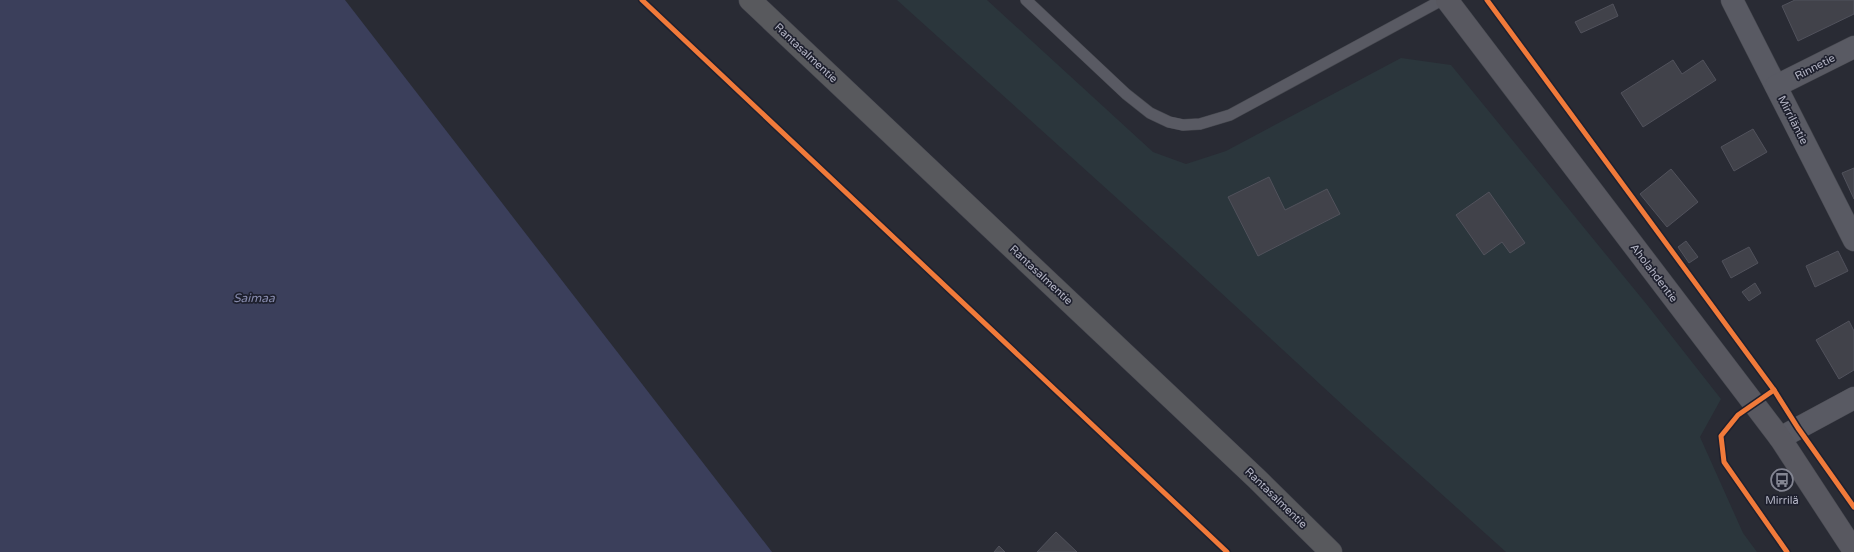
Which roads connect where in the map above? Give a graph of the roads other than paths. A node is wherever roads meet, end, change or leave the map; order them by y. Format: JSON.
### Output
{"nodes":[{"id":1,"x":750,"y":0,"type":"edge"},
{"id":2,"x":1026,"y":0,"type":"edge"},
{"id":3,"x":1442,"y":0,"type":"edge"},
{"id":4,"x":1447,"y":0,"type":"edge"},
{"id":5,"x":1732,"y":0,"type":"edge"},
{"id":6,"x":1854,"y":47,"type":"edge"},
{"id":7,"x":1776,"y":86,"type":"junction"},
{"id":8,"x":1854,"y":240,"type":"edge"},
{"id":9,"x":1854,"y":398,"type":"edge"},
{"id":10,"x":1780,"y":438,"type":"junction"},
{"id":11,"x":1854,"y":551,"type":"edge"},
{"id":12,"x":1331,"y":552,"type":"edge"}],
"edges":[{"from":1,"to":12,"type":"highway","name":"Rantasalmentie"},
{"from":2,"to":3,"type":"lane"},
{"from":4,"to":10,"type":"street","name":"Aholahdentie"},
{"from":5,"to":7,"type":"street","name":"Mirriläntie"},
{"from":6,"to":7,"type":"street","name":"Rinnetie"},
{"from":7,"to":8,"type":"street","name":"Mirriläntie"},
{"from":9,"to":10,"type":"street"},
{"from":10,"to":11,"type":"street","name":"Aholahdentie"}]}
